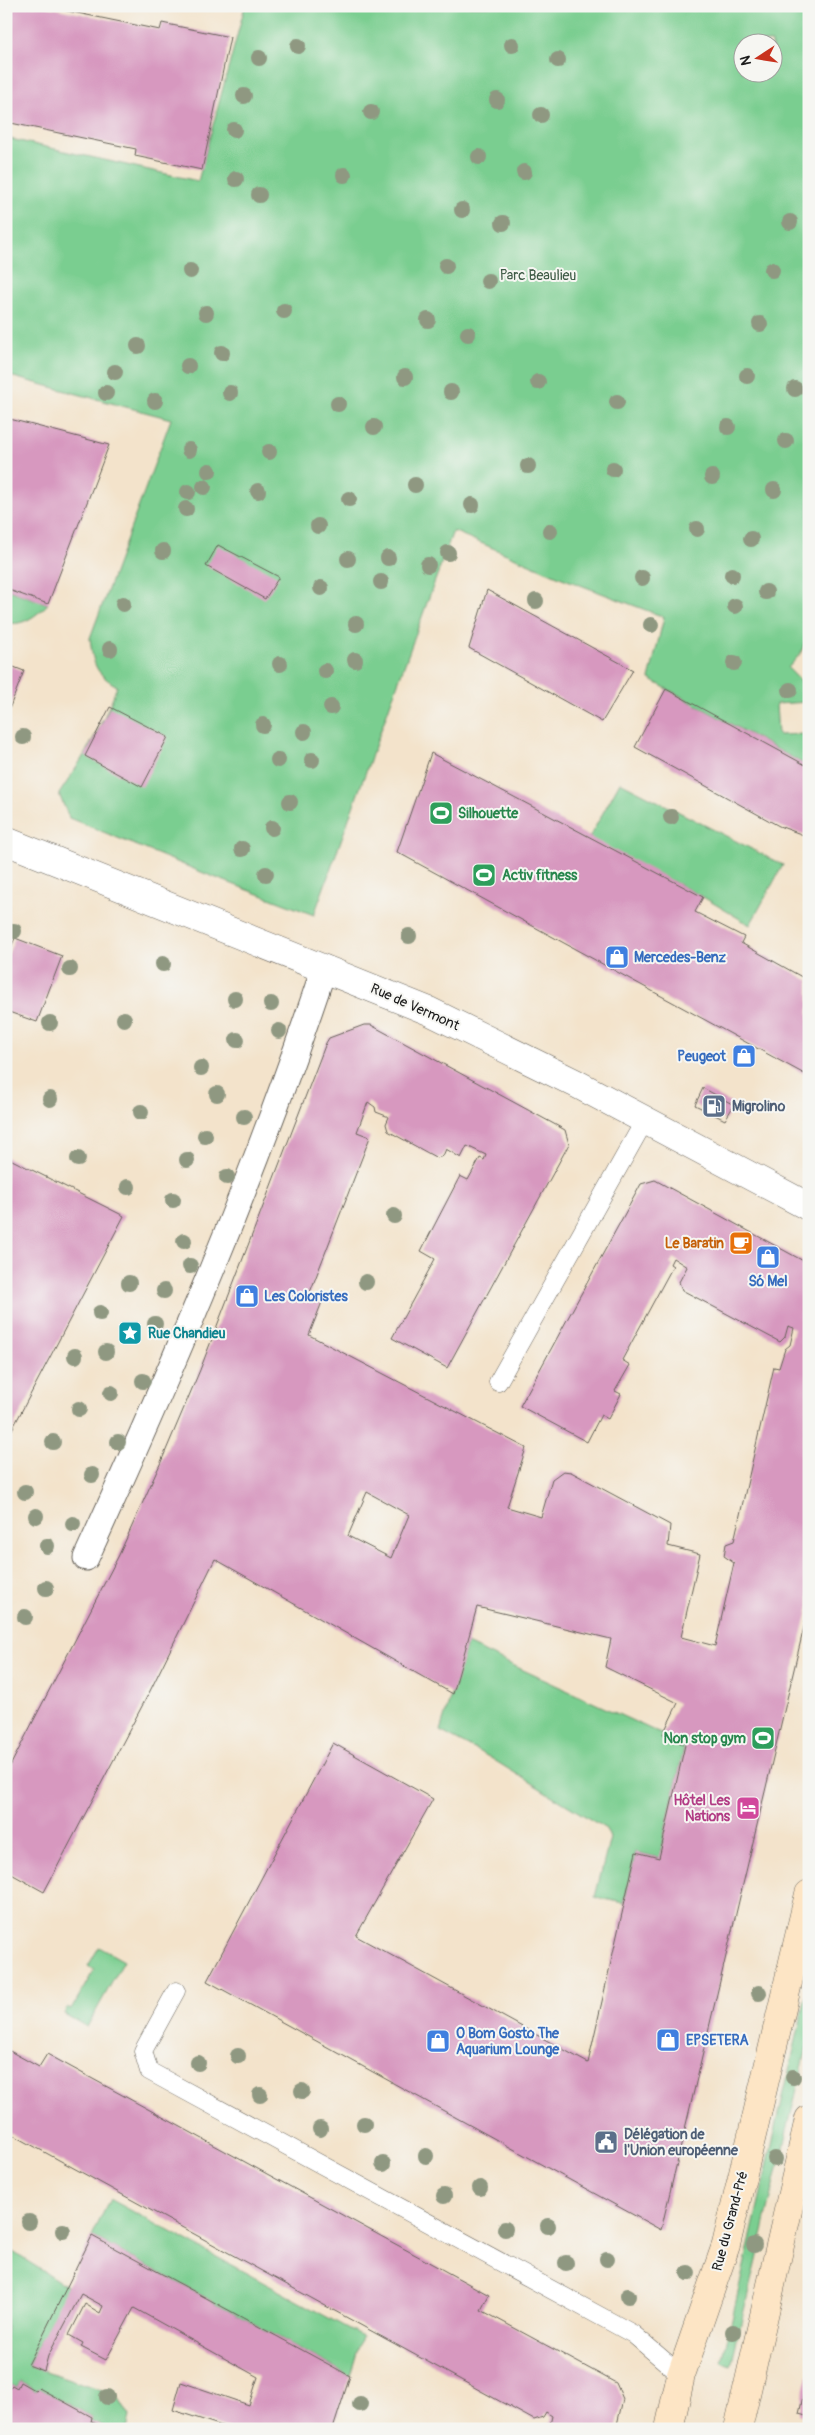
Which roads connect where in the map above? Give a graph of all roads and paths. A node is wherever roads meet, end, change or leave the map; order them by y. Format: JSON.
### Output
{"nodes":[{"id":1,"x":6,"y":842,"type":"edge"},
{"id":2,"x":324,"y":968,"type":"junction"},
{"id":3,"x":646,"y":1120,"type":"junction"},
{"id":4,"x":809,"y":1207,"type":"edge"},
{"id":5,"x":498,"y":1382,"type":"dead end"},
{"id":6,"x":86,"y":1558,"type":"dead end"},
{"id":7,"x":809,"y":1894,"type":"edge"},
{"id":8,"x":176,"y":1991,"type":"dead end"},
{"id":9,"x":809,"y":2119,"type":"edge"},
{"id":10,"x":682,"y":2376,"type":"junction"},
{"id":11,"x":669,"y":2429,"type":"edge"},
{"id":12,"x":738,"y":2429,"type":"edge"}],
"edges":[{"from":1,"to":2,"type":"street","name":"Rue de Vermont"},
{"from":2,"to":3,"type":"street","name":"Rue de Vermont"},
{"from":2,"to":6,"type":"street"},
{"from":3,"to":4,"type":"street","name":"Rue de Vermont"},
{"from":3,"to":5,"type":"lane"},
{"from":7,"to":10,"type":"main road","name":"Rue du Grand-Pré"},
{"from":8,"to":10,"type":"lane"},
{"from":9,"to":12,"type":"main road"},
{"from":10,"to":11,"type":"main road","name":"Rue du Grand-Pré"}]}
